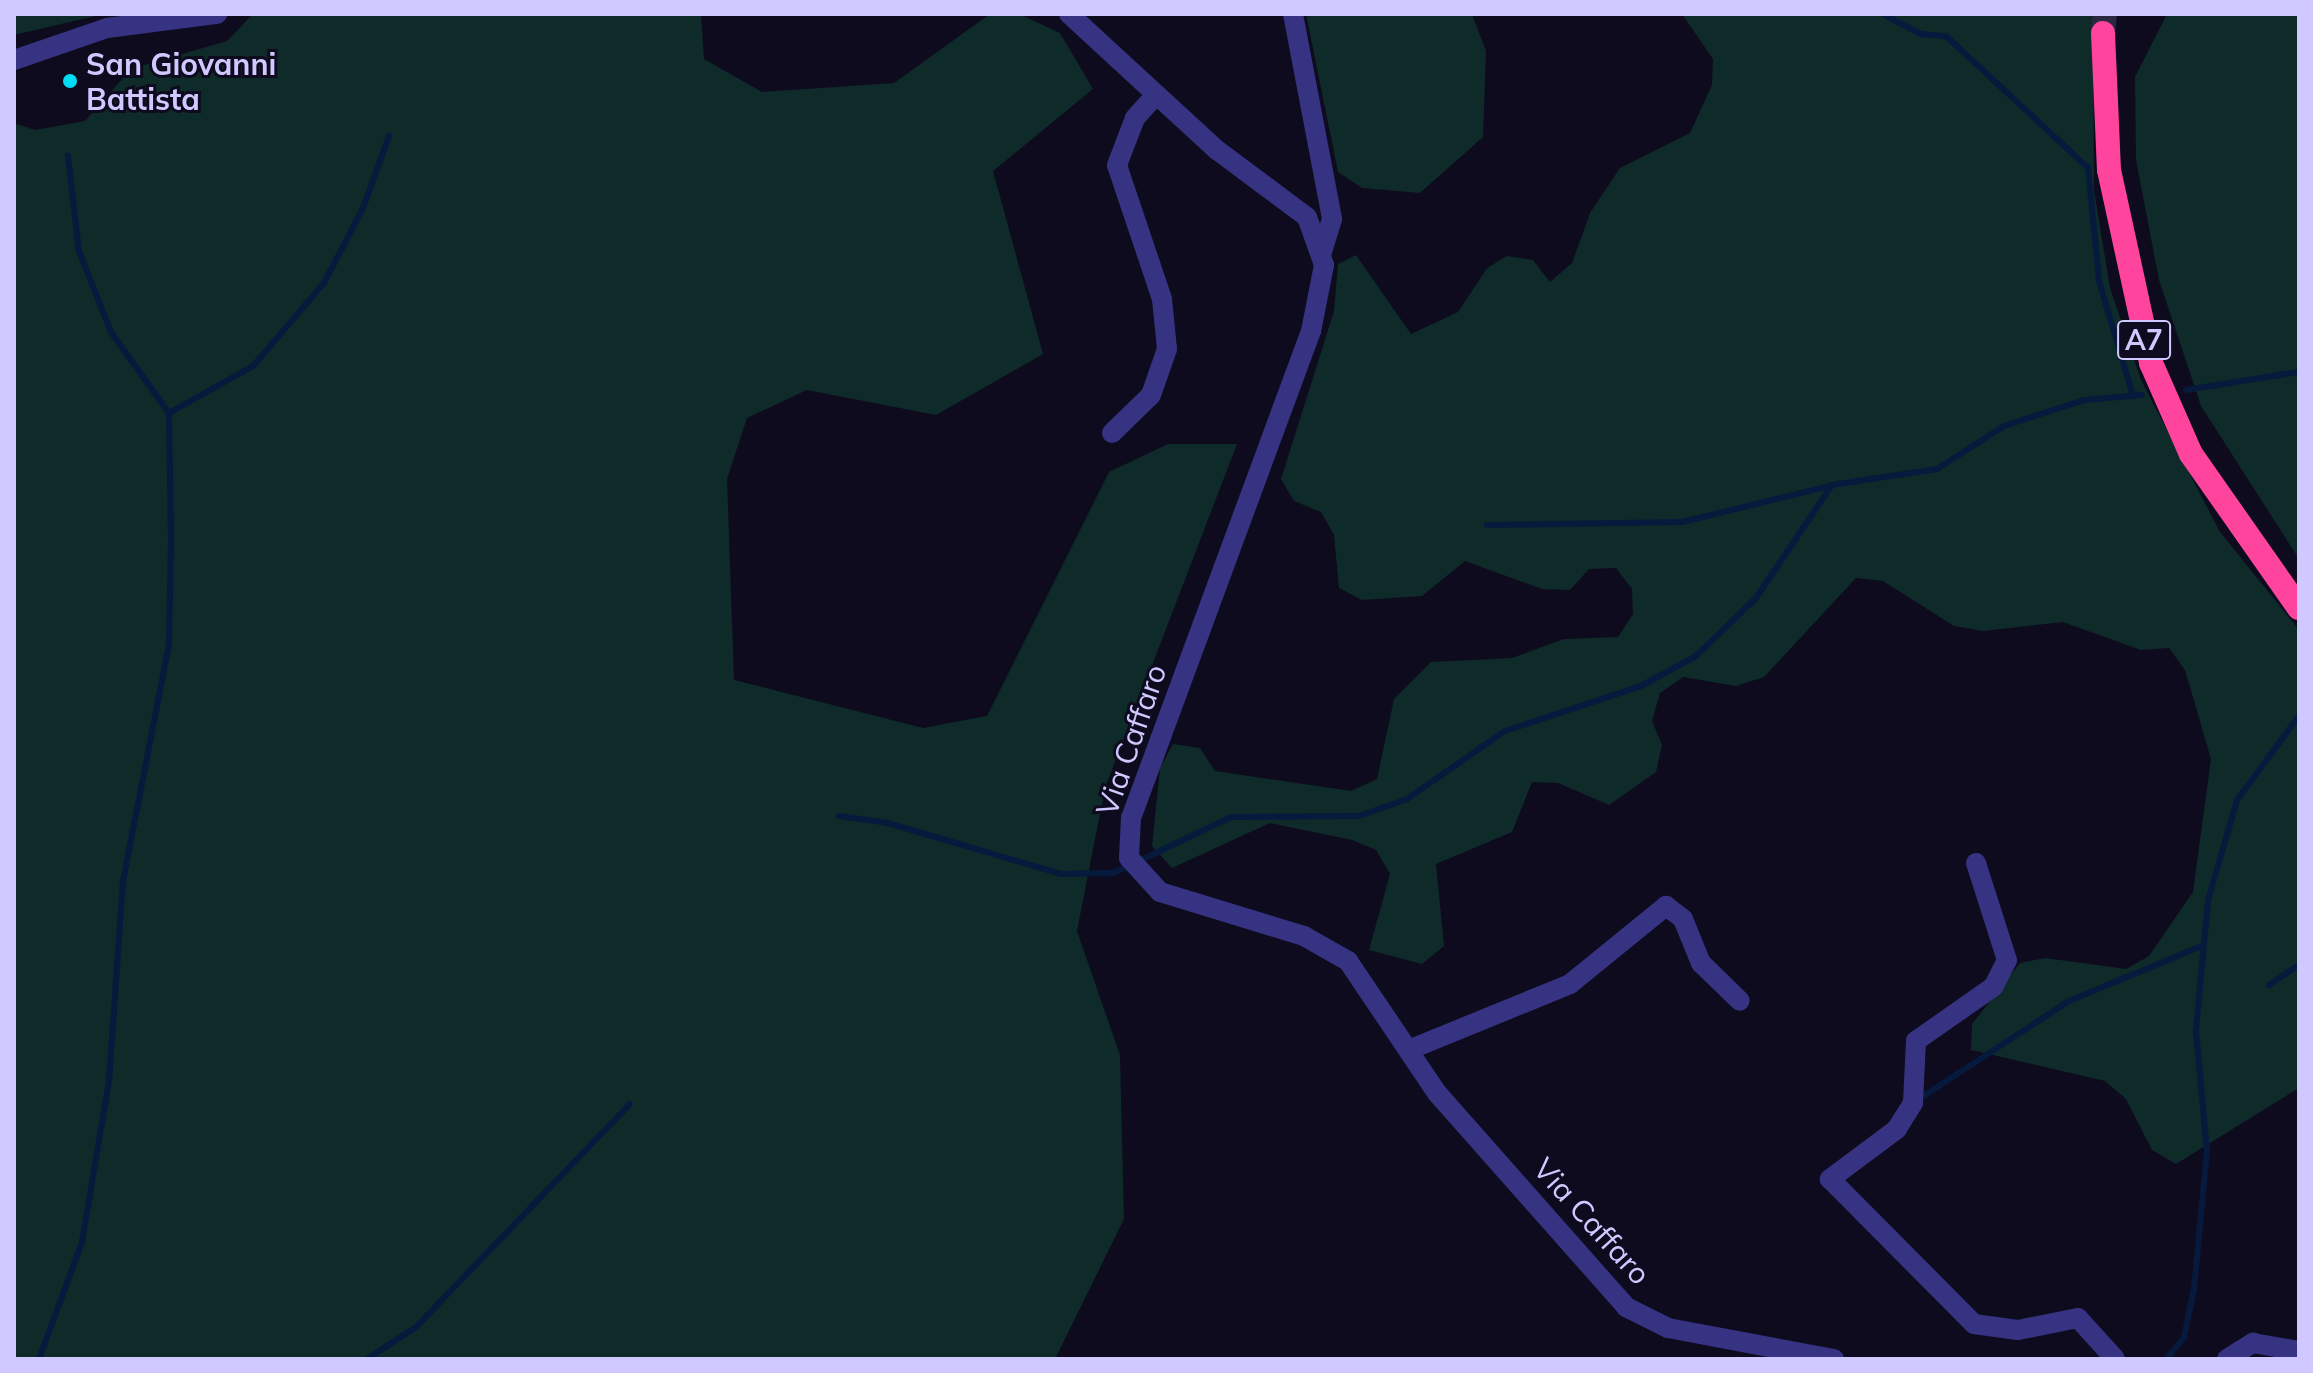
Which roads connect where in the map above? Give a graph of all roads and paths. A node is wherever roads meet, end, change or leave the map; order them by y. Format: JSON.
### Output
{"nodes":[{"id":1,"x":217,"y":14,"type":"edge"},
{"id":2,"x":1069,"y":14,"type":"edge"},
{"id":3,"x":1293,"y":14,"type":"edge"},
{"id":4,"x":2103,"y":33,"type":"tunnel mouth"},
{"id":5,"x":14,"y":60,"type":"edge"},
{"id":6,"x":1155,"y":96,"type":"junction"},
{"id":7,"x":1321,"y":254,"type":"junction"},
{"id":8,"x":1112,"y":433,"type":"dead end"},
{"id":9,"x":2299,"y":608,"type":"edge"},
{"id":10,"x":1976,"y":863,"type":"dead end"},
{"id":11,"x":1740,"y":1001,"type":"dead end"},
{"id":12,"x":1411,"y":1049,"type":"junction"},
{"id":13,"x":2299,"y":1351,"type":"edge"},
{"id":14,"x":1812,"y":1357,"type":"edge"},
{"id":15,"x":1834,"y":1359,"type":"edge"},
{"id":16,"x":2115,"y":1359,"type":"edge"},
{"id":17,"x":2227,"y":1359,"type":"edge"}],
"edges":[{"from":1,"to":5,"type":"street"},
{"from":2,"to":6,"type":"street","name":"Via Caffaro"},
{"from":3,"to":7,"type":"street"},
{"from":4,"to":9,"type":"highway","number":"A7"},
{"from":6,"to":7,"type":"street","name":"Via Caffaro"},
{"from":6,"to":8,"type":"street"},
{"from":7,"to":12,"type":"street","name":"Via Caffaro"},
{"from":10,"to":16,"type":"street"},
{"from":11,"to":12,"type":"street"},
{"from":12,"to":14,"type":"street","name":"Via Caffaro"},
{"from":13,"to":17,"type":"street"},
{"from":14,"to":15,"type":"street","name":"Via Caffaro"}]}
